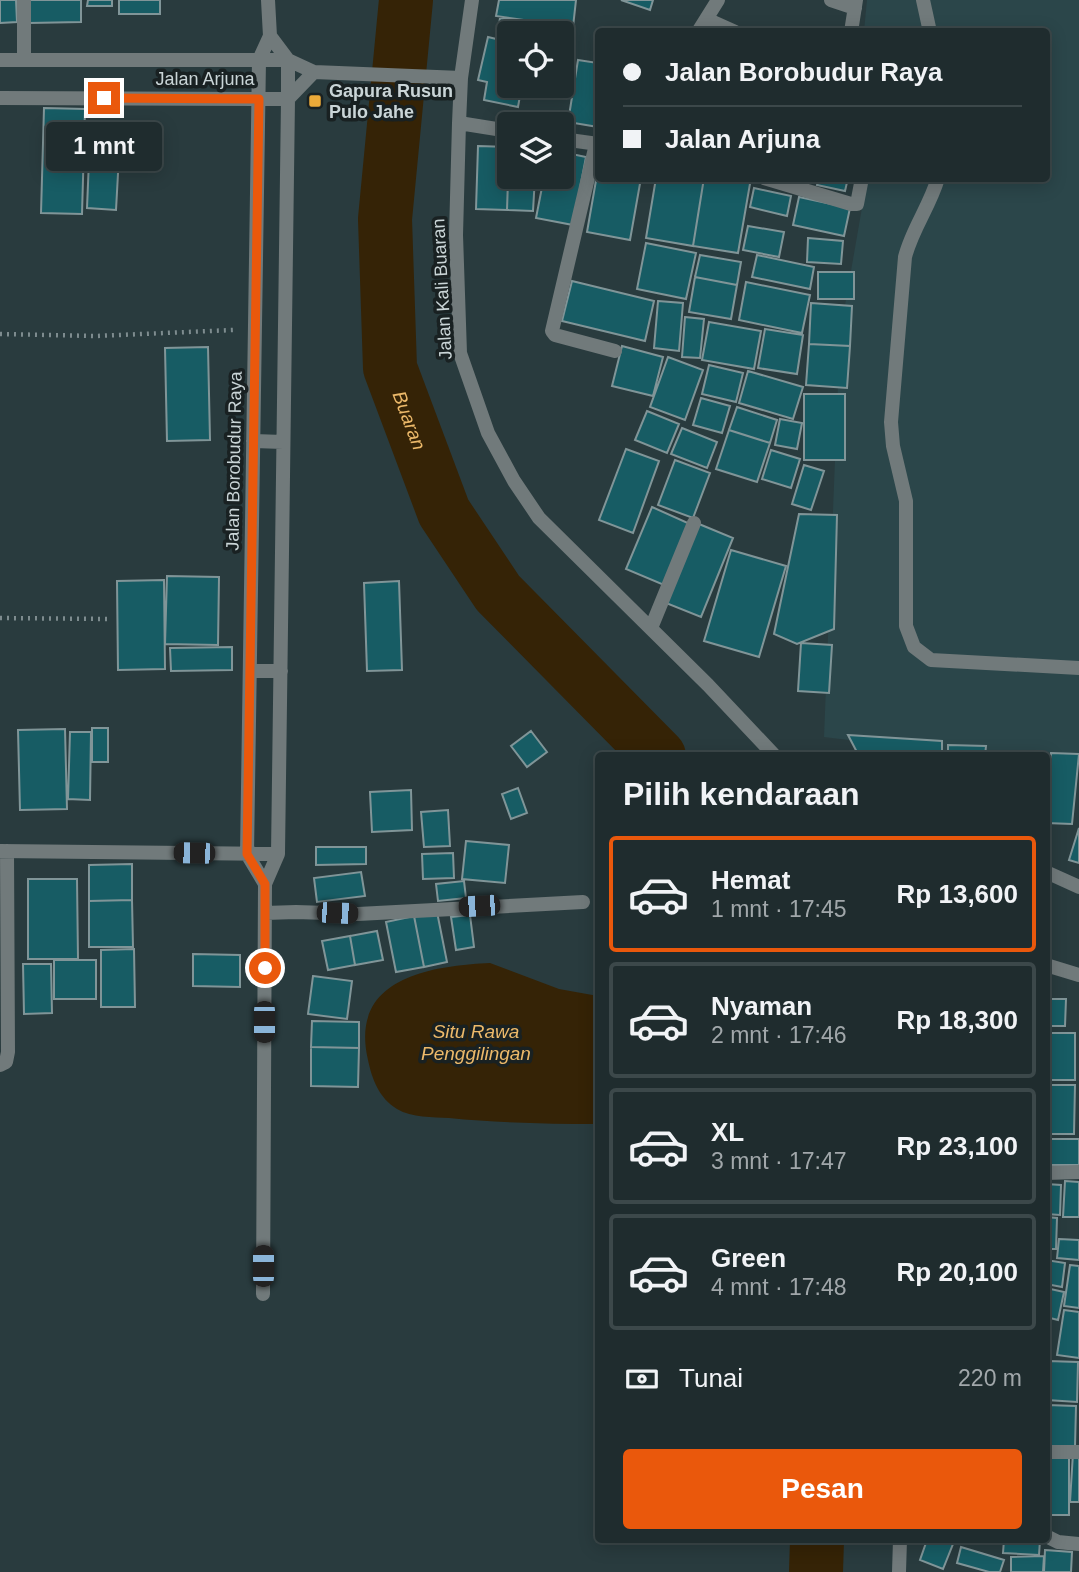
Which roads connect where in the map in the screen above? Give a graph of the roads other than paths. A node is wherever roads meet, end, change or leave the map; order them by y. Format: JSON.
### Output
{"nodes":[{"id":1,"x":23,"y":0,"type":"edge"},
{"id":2,"x":268,"y":0,"type":"edge"},
{"id":3,"x":472,"y":0,"type":"edge"},
{"id":4,"x":718,"y":0,"type":"edge"},
{"id":5,"x":831,"y":0,"type":"edge"},
{"id":6,"x":923,"y":0,"type":"edge"},
{"id":7,"x":856,"y":4,"type":"edge"},
{"id":8,"x":702,"y":25,"type":"edge"},
{"id":9,"x":851,"y":28,"type":"edge"},
{"id":10,"x":929,"y":28,"type":"edge"},
{"id":11,"x":270,"y":36,"type":"junction"},
{"id":12,"x":0,"y":60,"type":"edge"},
{"id":13,"x":24,"y":60,"type":"junction"},
{"id":14,"x":259,"y":60,"type":"junction"},
{"id":15,"x":288,"y":60,"type":"junction"},
{"id":16,"x":314,"y":72,"type":"junction"},
{"id":17,"x":461,"y":78,"type":"junction"},
{"id":18,"x":0,"y":98,"type":"edge"},
{"id":19,"x":259,"y":99,"type":"junction"},
{"id":20,"x":288,"y":99,"type":"junction"},
{"id":21,"x":459,"y":123,"type":"junction"},
{"id":22,"x":497,"y":129,"type":"edge"},
{"id":23,"x":574,"y":141,"type":"edge"},
{"id":24,"x":595,"y":144,"type":"edge"},
{"id":25,"x":595,"y":152,"type":"edge"},
{"id":26,"x":790,"y":182,"type":"edge"},
{"id":27,"x":861,"y":182,"type":"edge"},
{"id":28,"x":937,"y":182,"type":"edge"},
{"id":29,"x":810,"y":185,"type":"edge"},
{"id":30,"x":615,"y":351,"type":"dead end"},
{"id":31,"x":253,"y":441,"type":"junction"},
{"id":32,"x":283,"y":442,"type":"junction"},
{"id":33,"x":694,"y":523,"type":"dead end"},
{"id":34,"x":651,"y":628,"type":"junction"},
{"id":35,"x":1079,"y":668,"type":"edge"},
{"id":36,"x":250,"y":671,"type":"junction"},
{"id":37,"x":281,"y":671,"type":"junction"},
{"id":38,"x":771,"y":752,"type":"edge"},
{"id":39,"x":4,"y":851,"type":"edge"},
{"id":40,"x":278,"y":853,"type":"junction"},
{"id":41,"x":247,"y":854,"type":"junction"},
{"id":42,"x":1050,"y":874,"type":"edge"},
{"id":43,"x":265,"y":884,"type":"junction"},
{"id":44,"x":1079,"y":887,"type":"edge"},
{"id":45,"x":583,"y":902,"type":"dead end"},
{"id":46,"x":265,"y":913,"type":"junction"},
{"id":47,"x":1050,"y":966,"type":"edge"},
{"id":48,"x":1079,"y":975,"type":"edge"},
{"id":49,"x":0,"y":1065,"type":"edge"},
{"id":50,"x":1079,"y":1172,"type":"edge"},
{"id":51,"x":1050,"y":1173,"type":"edge"},
{"id":52,"x":263,"y":1294,"type":"dead end"},
{"id":53,"x":1050,"y":1452,"type":"edge"},
{"id":54,"x":1079,"y":1452,"type":"edge"},
{"id":55,"x":1050,"y":1538,"type":"edge"},
{"id":56,"x":900,"y":1543,"type":"edge"},
{"id":57,"x":1079,"y":1544,"type":"edge"},
{"id":58,"x":899,"y":1572,"type":"edge"}],
"edges":[{"from":1,"to":13,"type":"street"},
{"from":2,"to":11,"type":"street","name":"Jalan Borobudur Raya"},
{"from":3,"to":17,"type":"street","name":"Jalan Kali Buaran"},
{"from":4,"to":8,"type":"street"},
{"from":5,"to":7,"type":"street"},
{"from":6,"to":10,"type":"street"},
{"from":7,"to":9,"type":"street"},
{"from":11,"to":14,"type":"street","name":"Jalan Borobudur Raya"},
{"from":11,"to":15,"type":"street"},
{"from":12,"to":13,"type":"street","name":"Jalan Arjuna"},
{"from":13,"to":14,"type":"street","name":"Jalan Arjuna"},
{"from":14,"to":15,"type":"street","name":"Jalan Arjuna"},
{"from":14,"to":19,"type":"street","name":"Jalan Borobudur Raya"},
{"from":15,"to":16,"type":"street","name":"Jalan Arjuna"},
{"from":15,"to":20,"type":"street"},
{"from":16,"to":17,"type":"street","name":"Jalan Arjuna"},
{"from":16,"to":20,"type":"street"},
{"from":17,"to":21,"type":"street","name":"Jalan Kali Buaran"},
{"from":18,"to":19,"type":"street","name":"Jalan Arjuna"},
{"from":19,"to":20,"type":"street","name":"Jalan Arjuna"},
{"from":19,"to":31,"type":"street","name":"Jalan Borobudur Raya"},
{"from":20,"to":32,"type":"street"},
{"from":21,"to":22,"type":"street"},
{"from":21,"to":34,"type":"street","name":"Jalan Kali Buaran"},
{"from":23,"to":24,"type":"street"},
{"from":25,"to":30,"type":"street"},
{"from":26,"to":29,"type":"street"},
{"from":27,"to":29,"type":"street"},
{"from":28,"to":35,"type":"street"},
{"from":31,"to":32,"type":"street"},
{"from":31,"to":36,"type":"street","name":"Jalan Borobudur Raya"},
{"from":32,"to":37,"type":"street"},
{"from":33,"to":34,"type":"street"},
{"from":34,"to":38,"type":"street","name":"Jalan Kali Buaran"},
{"from":36,"to":37,"type":"street"},
{"from":36,"to":41,"type":"street","name":"Jalan Borobudur Raya"},
{"from":37,"to":40,"type":"street"},
{"from":39,"to":41,"type":"street"},
{"from":39,"to":49,"type":"street"},
{"from":40,"to":41,"type":"street"},
{"from":40,"to":43,"type":"street"},
{"from":41,"to":43,"type":"street"},
{"from":42,"to":44,"type":"street"},
{"from":43,"to":46,"type":"street"},
{"from":45,"to":46,"type":"street"},
{"from":46,"to":52,"type":"street"},
{"from":47,"to":48,"type":"street"},
{"from":50,"to":51,"type":"street"},
{"from":53,"to":54,"type":"street"},
{"from":55,"to":57,"type":"street"},
{"from":56,"to":58,"type":"street"}]}
